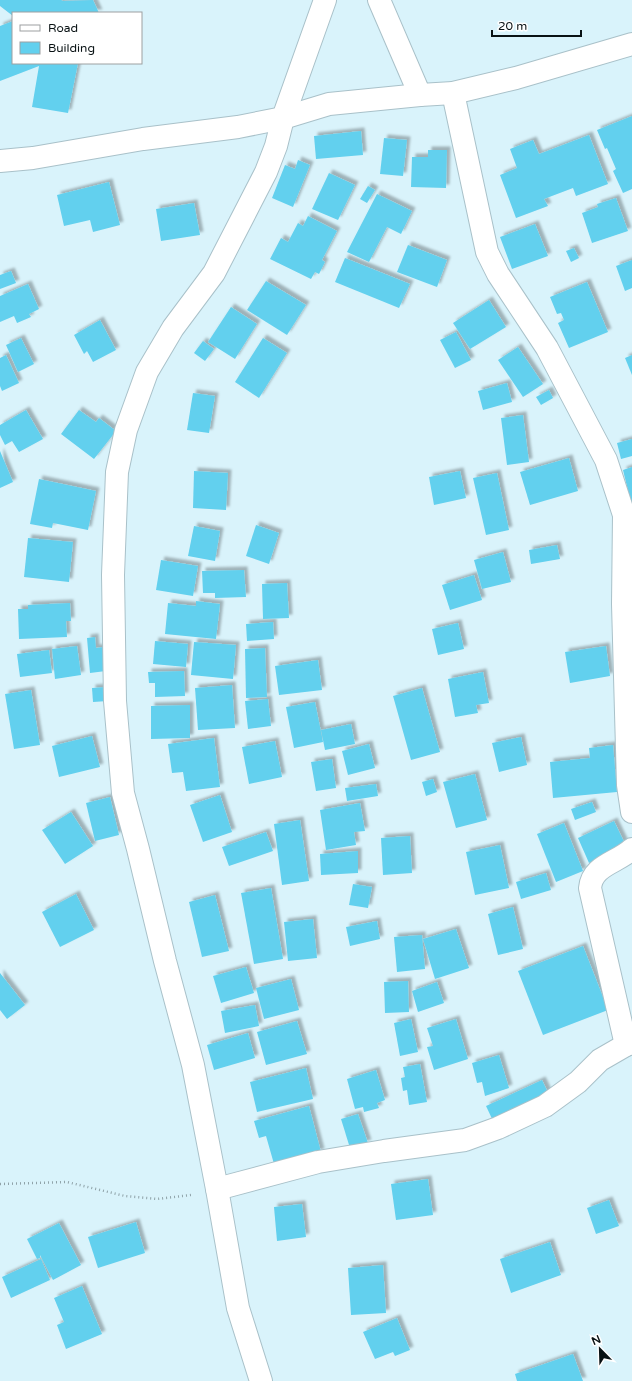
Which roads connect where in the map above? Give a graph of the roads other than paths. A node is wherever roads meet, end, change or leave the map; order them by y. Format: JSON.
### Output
{"nodes":[{"id":1,"x":325,"y":0,"type":"edge"},
{"id":2,"x":379,"y":0,"type":"edge"},
{"id":3,"x":632,"y":44,"type":"edge"},
{"id":4,"x":453,"y":93,"type":"junction"},
{"id":5,"x":420,"y":95,"type":"junction"},
{"id":6,"x":283,"y":118,"type":"junction"},
{"id":7,"x":0,"y":161,"type":"edge"},
{"id":8,"x":632,"y":812,"type":"edge"},
{"id":9,"x":632,"y":849,"type":"edge"},
{"id":10,"x":629,"y":1044,"type":"edge"},
{"id":11,"x":217,"y":1189,"type":"junction"},
{"id":12,"x":261,"y":1381,"type":"edge"}],
"edges":[{"from":1,"to":6,"type":"street"},
{"from":2,"to":5,"type":"street"},
{"from":3,"to":4,"type":"street"},
{"from":4,"to":5,"type":"street"},
{"from":4,"to":8,"type":"street"},
{"from":5,"to":6,"type":"street"},
{"from":6,"to":7,"type":"street"},
{"from":6,"to":11,"type":"street"},
{"from":9,"to":10,"type":"street"},
{"from":10,"to":11,"type":"street"},
{"from":11,"to":12,"type":"street"}]}
